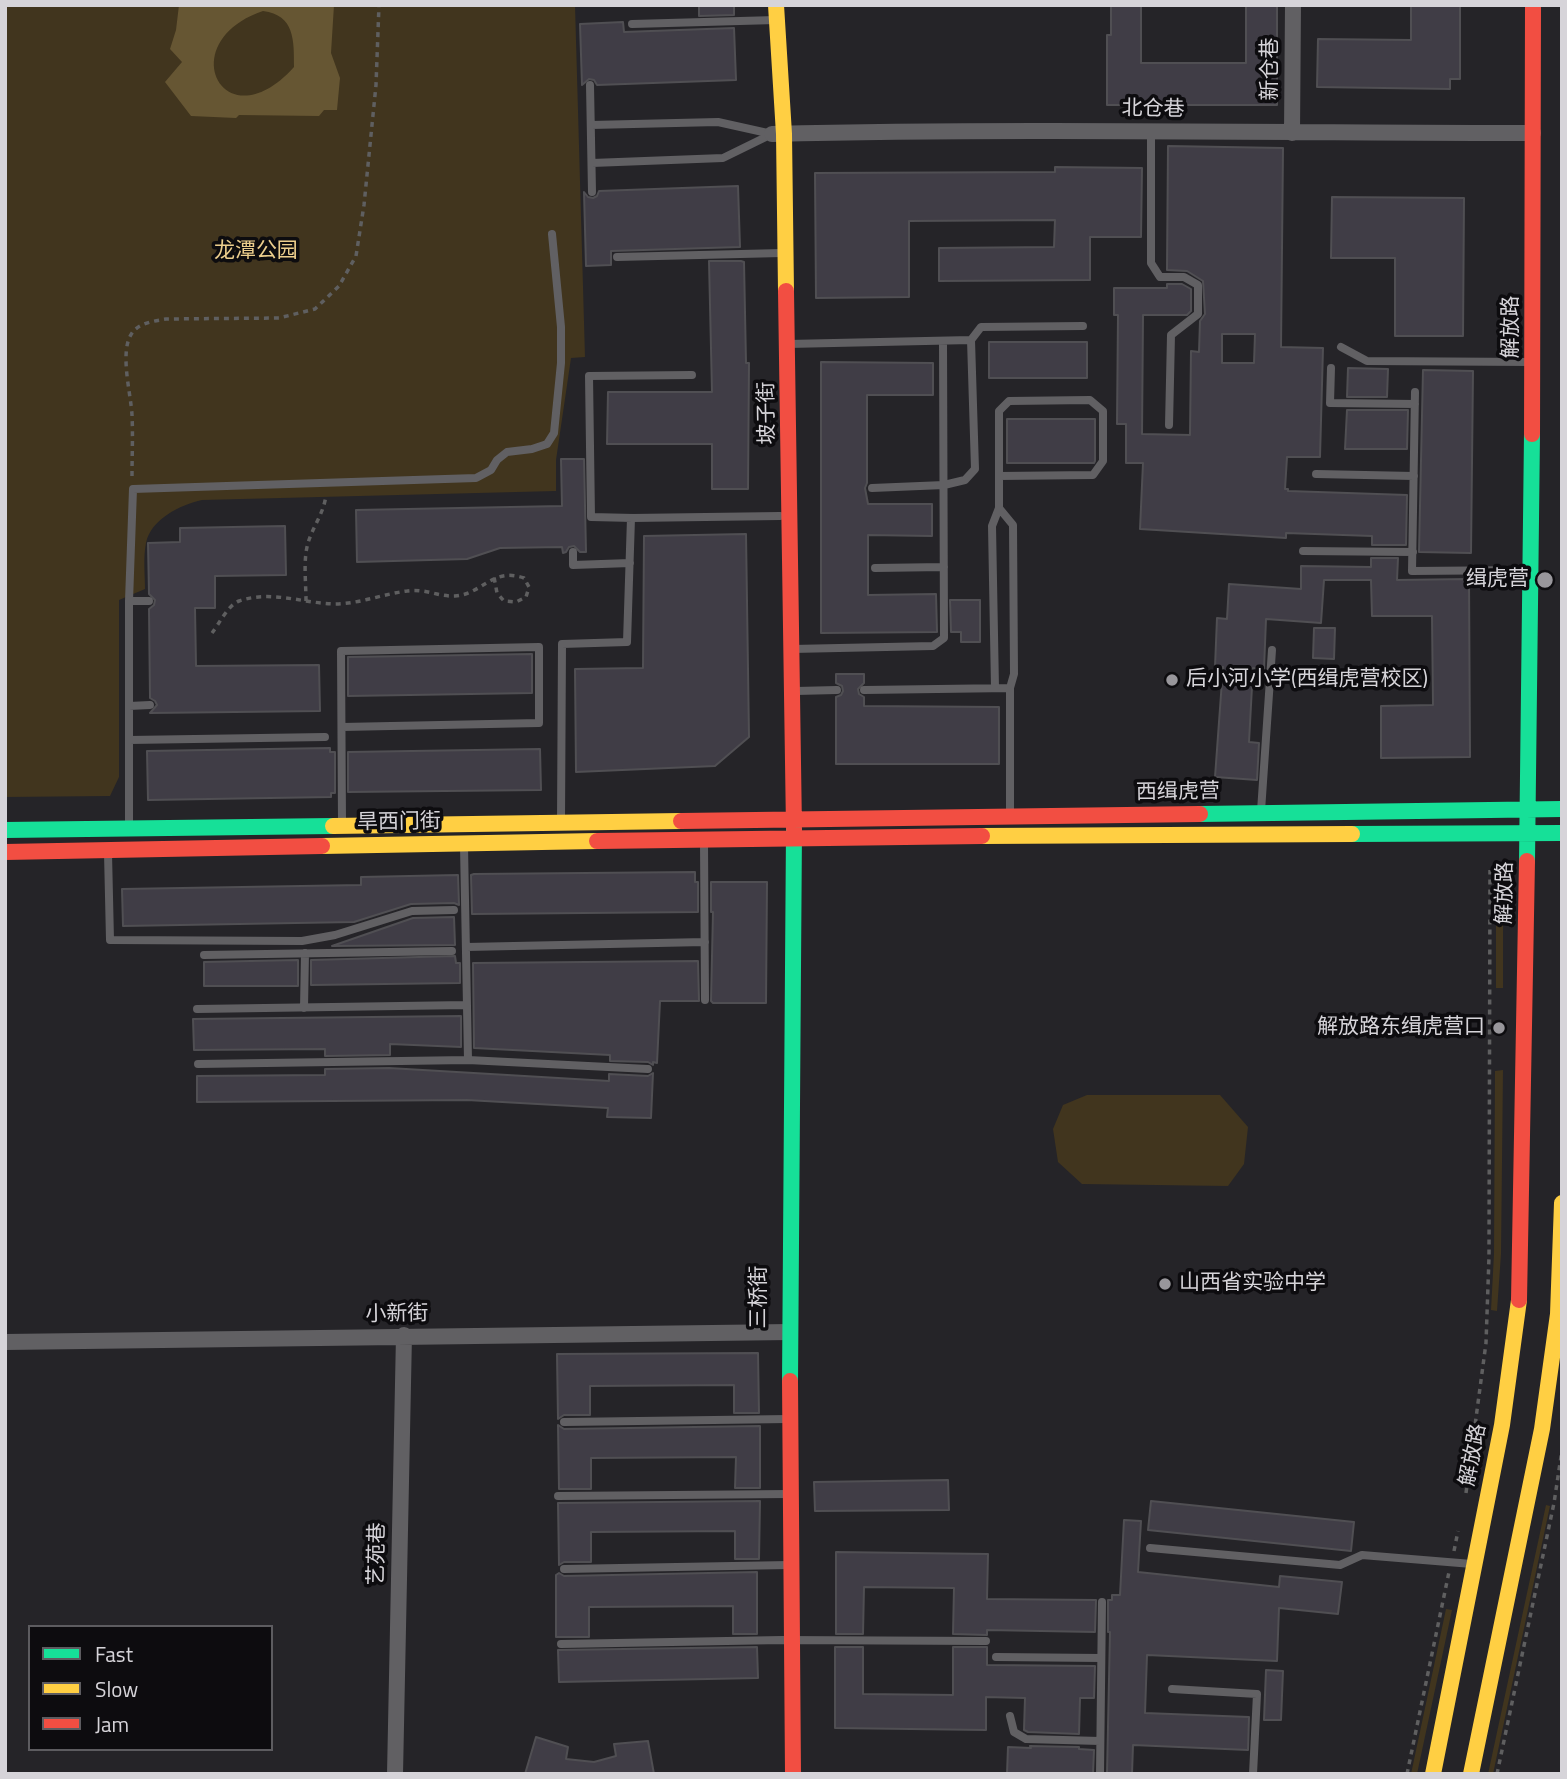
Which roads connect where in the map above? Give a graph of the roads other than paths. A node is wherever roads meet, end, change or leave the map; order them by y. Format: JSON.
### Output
{"nodes":[{"id":1,"x":1293,"y":5,"type":"edge"},
{"id":2,"x":1533,"y":5,"type":"edge"},
{"id":3,"x":771,"y":13,"type":"edge"},
{"id":4,"x":632,"y":24,"type":"dead end"},
{"id":5,"x":590,"y":85,"type":"dead end"},
{"id":6,"x":591,"y":125,"type":"junction"},
{"id":7,"x":1151,"y":131,"type":"junction"},
{"id":8,"x":1533,"y":132,"type":"junction"},
{"id":9,"x":1292,"y":133,"type":"junction"},
{"id":10,"x":778,"y":134,"type":"junction"},
{"id":11,"x":592,"y":163,"type":"junction"},
{"id":12,"x":592,"y":192,"type":"dead end"},
{"id":13,"x":552,"y":234,"type":"dead end"},
{"id":14,"x":781,"y":253,"type":"junction"},
{"id":15,"x":617,"y":257,"type":"dead end"},
{"id":16,"x":1083,"y":326,"type":"dead end"},
{"id":17,"x":971,"y":340,"type":"junction"},
{"id":18,"x":943,"y":341,"type":"junction"},
{"id":19,"x":783,"y":345,"type":"junction"},
{"id":20,"x":1341,"y":347,"type":"dead end"},
{"id":21,"x":1532,"y":362,"type":"junction"},
{"id":22,"x":1331,"y":368,"type":"dead end"},
{"id":23,"x":692,"y":375,"type":"dead end"},
{"id":24,"x":1415,"y":392,"type":"dead end"},
{"id":25,"x":1415,"y":404,"type":"junction"},
{"id":26,"x":1169,"y":425,"type":"dead end"},
{"id":27,"x":1316,"y":474,"type":"dead end"},
{"id":28,"x":999,"y":475,"type":"junction"},
{"id":29,"x":1414,"y":476,"type":"junction"},
{"id":30,"x":944,"y":485,"type":"junction"},
{"id":31,"x":872,"y":488,"type":"dead end"},
{"id":32,"x":999,"y":508,"type":"junction"},
{"id":33,"x":780,"y":516,"type":"junction"},
{"id":34,"x":634,"y":518,"type":"junction"},
{"id":35,"x":1303,"y":551,"type":"dead end"},
{"id":36,"x":573,"y":552,"type":"dead end"},
{"id":37,"x":1413,"y":552,"type":"junction"},
{"id":38,"x":630,"y":564,"type":"junction"},
{"id":39,"x":944,"y":567,"type":"junction"},
{"id":40,"x":876,"y":568,"type":"dead end"},
{"id":41,"x":1532,"y":570,"type":"junction"},
{"id":42,"x":129,"y":601,"type":"junction"},
{"id":43,"x":149,"y":601,"type":"dead end"},
{"id":44,"x":787,"y":650,"type":"junction"},
{"id":45,"x":1272,"y":650,"type":"dead end"},
{"id":46,"x":995,"y":688,"type":"junction"},
{"id":47,"x":1010,"y":688,"type":"junction"},
{"id":48,"x":836,"y":690,"type":"dead end"},
{"id":49,"x":864,"y":690,"type":"dead end"},
{"id":50,"x":788,"y":691,"type":"junction"},
{"id":51,"x":150,"y":705,"type":"dead end"},
{"id":52,"x":129,"y":706,"type":"junction"},
{"id":53,"x":342,"y":727,"type":"junction"},
{"id":54,"x":325,"y":737,"type":"dead end"},
{"id":55,"x":129,"y":740,"type":"junction"},
{"id":56,"x":1562,"y":808,"type":"edge"},
{"id":57,"x":1528,"y":809,"type":"junction"},
{"id":58,"x":1261,"y":813,"type":"junction"},
{"id":59,"x":1010,"y":817,"type":"junction"},
{"id":60,"x":789,"y":820,"type":"junction"},
{"id":61,"x":561,"y":823,"type":"junction"},
{"id":62,"x":342,"y":826,"type":"junction"},
{"id":63,"x":129,"y":829,"type":"junction"},
{"id":64,"x":5,"y":830,"type":"edge"},
{"id":65,"x":1528,"y":833,"type":"junction"},
{"id":66,"x":1562,"y":833,"type":"edge"},
{"id":67,"x":789,"y":838,"type":"junction"},
{"id":68,"x":704,"y":839,"type":"junction"},
{"id":69,"x":464,"y":843,"type":"junction"},
{"id":70,"x":108,"y":850,"type":"junction"},
{"id":71,"x":5,"y":852,"type":"edge"},
{"id":72,"x":454,"y":910,"type":"dead end"},
{"id":73,"x":705,"y":942,"type":"junction"},
{"id":74,"x":466,"y":947,"type":"junction"},
{"id":75,"x":452,"y":951,"type":"dead end"},
{"id":76,"x":305,"y":953,"type":"junction"},
{"id":77,"x":204,"y":955,"type":"dead end"},
{"id":78,"x":705,"y":1000,"type":"dead end"},
{"id":79,"x":467,"y":1005,"type":"junction"},
{"id":80,"x":304,"y":1008,"type":"junction"},
{"id":81,"x":197,"y":1009,"type":"dead end"},
{"id":82,"x":468,"y":1060,"type":"junction"},
{"id":83,"x":198,"y":1064,"type":"dead end"},
{"id":84,"x":648,"y":1069,"type":"dead end"},
{"id":85,"x":1562,"y":1203,"type":"edge"},
{"id":86,"x":785,"y":1332,"type":"junction"},
{"id":87,"x":404,"y":1335,"type":"junction"},
{"id":88,"x":5,"y":1342,"type":"edge"},
{"id":89,"x":786,"y":1419,"type":"junction"},
{"id":90,"x":564,"y":1422,"type":"dead end"},
{"id":91,"x":786,"y":1494,"type":"junction"},
{"id":92,"x":558,"y":1496,"type":"dead end"},
{"id":93,"x":1150,"y":1548,"type":"dead end"},
{"id":94,"x":1474,"y":1564,"type":"junction"},
{"id":95,"x":786,"y":1565,"type":"junction"},
{"id":96,"x":564,"y":1569,"type":"dead end"},
{"id":97,"x":1102,"y":1602,"type":"dead end"},
{"id":98,"x":787,"y":1640,"type":"junction"},
{"id":99,"x":986,"y":1641,"type":"dead end"},
{"id":100,"x":561,"y":1644,"type":"dead end"},
{"id":101,"x":996,"y":1657,"type":"dead end"},
{"id":102,"x":1101,"y":1658,"type":"junction"},
{"id":103,"x":1171,"y":1689,"type":"dead end"},
{"id":104,"x":1010,"y":1716,"type":"dead end"},
{"id":105,"x":1100,"y":1741,"type":"junction"},
{"id":106,"x":394,"y":1774,"type":"edge"},
{"id":107,"x":783,"y":1774,"type":"edge"},
{"id":108,"x":793,"y":1774,"type":"edge"},
{"id":109,"x":1100,"y":1774,"type":"edge"},
{"id":110,"x":1253,"y":1774,"type":"edge"},
{"id":111,"x":1433,"y":1774,"type":"edge"},
{"id":112,"x":1472,"y":1774,"type":"edge"}],
"edges":[{"from":1,"to":9,"type":"street","name":"新仓巷"},
{"from":2,"to":8,"type":"main road","name":"解放路"},
{"from":3,"to":4,"type":"lane"},
{"from":3,"to":10,"type":"main road","name":"坡子街"},
{"from":5,"to":6,"type":"lane"},
{"from":6,"to":10,"type":"lane"},
{"from":6,"to":11,"type":"lane"},
{"from":7,"to":9,"type":"street","name":"北仓巷"},
{"from":7,"to":10,"type":"street","name":"北仓巷"},
{"from":7,"to":26,"type":"lane"},
{"from":8,"to":9,"type":"street","name":"北仓巷"},
{"from":8,"to":21,"type":"main road","name":"解放路"},
{"from":10,"to":11,"type":"lane"},
{"from":10,"to":14,"type":"main road","name":"坡子街"},
{"from":11,"to":12,"type":"lane"},
{"from":13,"to":42,"type":"lane"},
{"from":14,"to":15,"type":"lane"},
{"from":14,"to":19,"type":"main road","name":"坡子街"},
{"from":16,"to":17,"type":"lane"},
{"from":17,"to":18,"type":"lane"},
{"from":17,"to":30,"type":"lane"},
{"from":18,"to":19,"type":"lane"},
{"from":18,"to":30,"type":"lane"},
{"from":19,"to":33,"type":"main road","name":"坡子街"},
{"from":19,"to":44,"type":"main road","name":"坡子街"},
{"from":20,"to":21,"type":"lane"},
{"from":21,"to":41,"type":"main road","name":"解放路"},
{"from":22,"to":25,"type":"lane"},
{"from":23,"to":34,"type":"lane"},
{"from":24,"to":25,"type":"lane"},
{"from":25,"to":29,"type":"lane"},
{"from":27,"to":29,"type":"lane"},
{"from":28,"to":28,"type":"lane"},
{"from":28,"to":32,"type":"lane"},
{"from":29,"to":37,"type":"lane"},
{"from":30,"to":31,"type":"lane"},
{"from":30,"to":39,"type":"lane"},
{"from":32,"to":46,"type":"lane"},
{"from":32,"to":47,"type":"lane"},
{"from":33,"to":34,"type":"lane"},
{"from":33,"to":44,"type":"main road","name":"坡子街"},
{"from":34,"to":38,"type":"lane"},
{"from":35,"to":37,"type":"lane"},
{"from":36,"to":38,"type":"lane"},
{"from":37,"to":41,"type":"lane"},
{"from":38,"to":61,"type":"lane"},
{"from":39,"to":40,"type":"lane"},
{"from":39,"to":44,"type":"lane"},
{"from":41,"to":57,"type":"main road","name":"解放路"},
{"from":42,"to":43,"type":"lane"},
{"from":42,"to":52,"type":"lane"},
{"from":44,"to":50,"type":"main road","name":"坡子街"},
{"from":45,"to":58,"type":"lane"},
{"from":46,"to":47,"type":"lane"},
{"from":46,"to":49,"type":"lane"},
{"from":47,"to":59,"type":"lane"},
{"from":48,"to":50,"type":"lane"},
{"from":50,"to":60,"type":"main road","name":"坡子街"},
{"from":51,"to":52,"type":"lane"},
{"from":52,"to":55,"type":"lane"},
{"from":53,"to":53,"type":"lane"},
{"from":53,"to":62,"type":"lane"},
{"from":54,"to":55,"type":"lane"},
{"from":55,"to":63,"type":"lane"},
{"from":56,"to":57,"type":"main road","name":"西缉虎营"},
{"from":57,"to":58,"type":"main road","name":"西缉虎营"},
{"from":57,"to":65,"type":"main road","name":"解放路"},
{"from":58,"to":59,"type":"main road","name":"西缉虎营"},
{"from":59,"to":60,"type":"main road","name":"西缉虎营"},
{"from":60,"to":61,"type":"main road","name":"旱西门街"},
{"from":60,"to":67,"type":"main road","name":"三桥街"},
{"from":61,"to":62,"type":"main road","name":"旱西门街"},
{"from":62,"to":63,"type":"main road","name":"旱西门街"},
{"from":63,"to":64,"type":"main road","name":"旱西门街"},
{"from":65,"to":66,"type":"main road","name":"西缉虎营"},
{"from":65,"to":67,"type":"main road","name":"西缉虎营"},
{"from":65,"to":94,"type":"main road","name":"解放路"},
{"from":67,"to":68,"type":"main road","name":"旱西门街"},
{"from":67,"to":86,"type":"main road","name":"三桥街"},
{"from":68,"to":69,"type":"main road","name":"旱西门街"},
{"from":68,"to":73,"type":"lane"},
{"from":69,"to":70,"type":"main road","name":"旱西门街"},
{"from":69,"to":74,"type":"lane"},
{"from":70,"to":71,"type":"main road","name":"旱西门街"},
{"from":70,"to":72,"type":"lane"},
{"from":73,"to":74,"type":"lane"},
{"from":73,"to":78,"type":"lane"},
{"from":74,"to":79,"type":"lane"},
{"from":75,"to":76,"type":"lane"},
{"from":76,"to":77,"type":"lane"},
{"from":76,"to":80,"type":"lane"},
{"from":79,"to":80,"type":"lane"},
{"from":79,"to":82,"type":"lane"},
{"from":80,"to":81,"type":"lane"},
{"from":82,"to":83,"type":"lane"},
{"from":82,"to":84,"type":"lane"},
{"from":85,"to":112,"type":"main road"},
{"from":86,"to":87,"type":"street","name":"小新街"},
{"from":86,"to":89,"type":"main road","name":"三桥街"},
{"from":87,"to":88,"type":"street","name":"小新街"},
{"from":87,"to":106,"type":"street","name":"艺苑巷"},
{"from":89,"to":90,"type":"lane"},
{"from":89,"to":91,"type":"main road","name":"三桥街"},
{"from":91,"to":92,"type":"lane"},
{"from":91,"to":95,"type":"main road","name":"三桥街"},
{"from":93,"to":94,"type":"lane"},
{"from":94,"to":111,"type":"main road","name":"解放路"},
{"from":95,"to":96,"type":"lane"},
{"from":95,"to":98,"type":"main road","name":"三桥街"},
{"from":97,"to":102,"type":"lane"},
{"from":98,"to":99,"type":"lane"},
{"from":98,"to":100,"type":"lane"},
{"from":98,"to":107,"type":"main road","name":"三桥街"},
{"from":98,"to":108,"type":"main road","name":"三桥街"},
{"from":101,"to":102,"type":"lane"},
{"from":102,"to":105,"type":"lane"},
{"from":103,"to":110,"type":"lane"},
{"from":104,"to":105,"type":"lane"},
{"from":105,"to":109,"type":"lane"}]}
